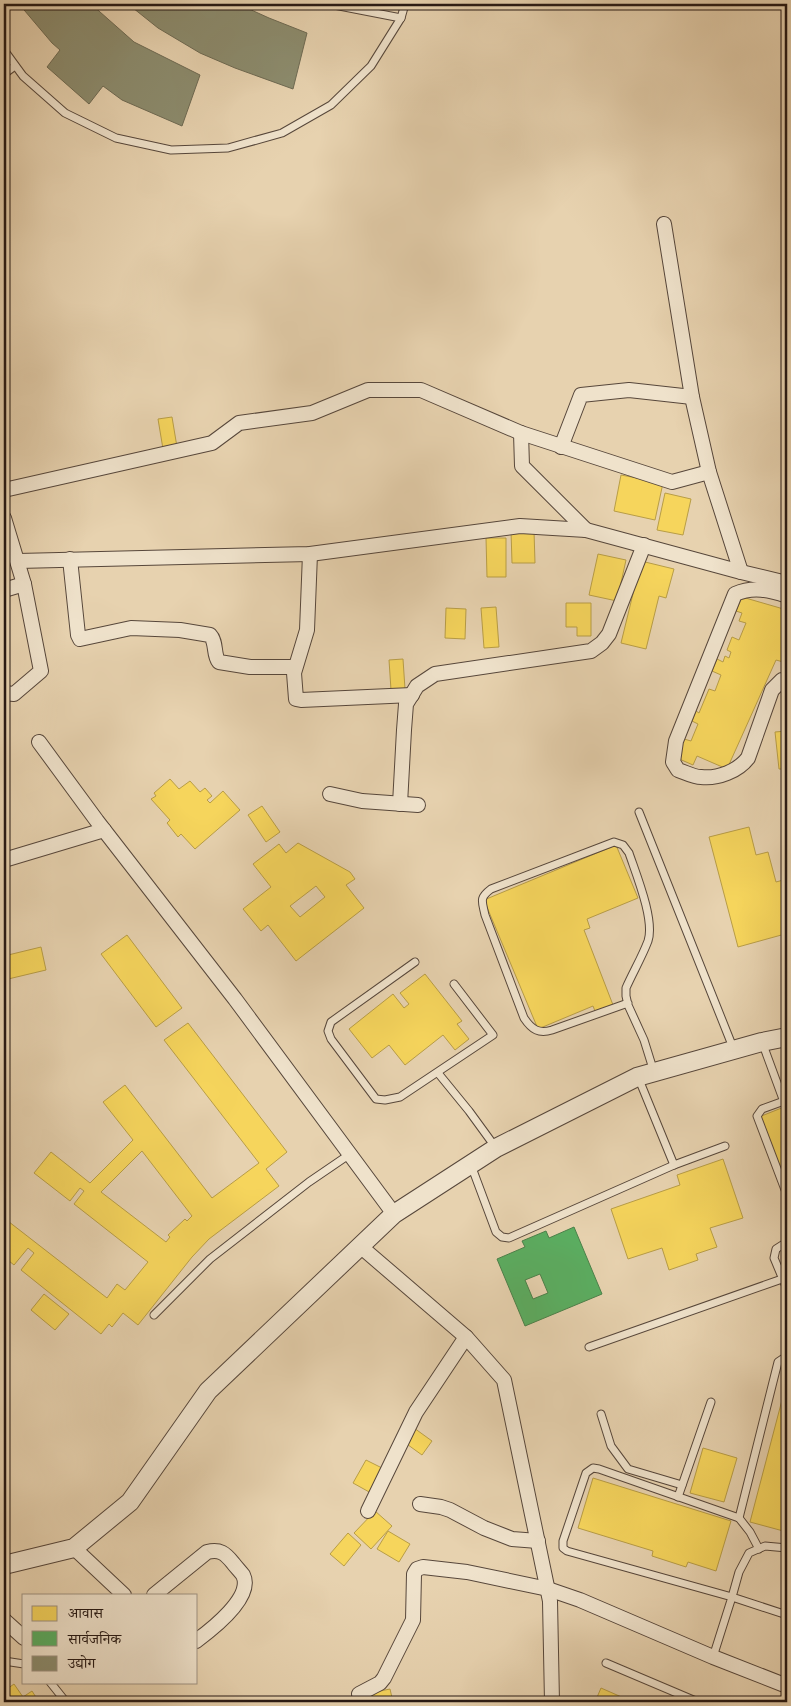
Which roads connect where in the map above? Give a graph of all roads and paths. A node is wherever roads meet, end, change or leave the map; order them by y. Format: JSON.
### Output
{"nodes":[{"id":1,"x":329,"y":4,"type":"edge"},
{"id":2,"x":405,"y":4,"type":"edge"},
{"id":3,"x":401,"y":18,"type":"junction"},
{"id":4,"x":4,"y":50,"type":"edge"},
{"id":5,"x":15,"y":66,"type":"junction"},
{"id":6,"x":4,"y":74,"type":"edge"},
{"id":7,"x":664,"y":224,"type":"dead end"},
{"id":8,"x":692,"y":397,"type":"junction"},
{"id":9,"x":521,"y":433,"type":"junction"},
{"id":10,"x":561,"y":447,"type":"junction"},
{"id":11,"x":709,"y":472,"type":"junction"},
{"id":12,"x":4,"y":490,"type":"edge"},
{"id":13,"x":4,"y":518,"type":"edge"},
{"id":14,"x":586,"y":530,"type":"junction"},
{"id":15,"x":644,"y":545,"type":"junction"},
{"id":16,"x":310,"y":554,"type":"junction"},
{"id":17,"x":70,"y":559,"type":"junction"},
{"id":18,"x":18,"y":560,"type":"junction"},
{"id":19,"x":741,"y":572,"type":"junction"},
{"id":20,"x":787,"y":583,"type":"edge"},
{"id":21,"x":24,"y":584,"type":"junction"},
{"id":22,"x":4,"y":590,"type":"edge"},
{"id":23,"x":787,"y":596,"type":"edge"},
{"id":24,"x":295,"y":668,"type":"junction"},
{"id":25,"x":787,"y":680,"type":"edge"},
{"id":26,"x":4,"y":694,"type":"edge"},
{"id":27,"x":412,"y":695,"type":"junction"},
{"id":28,"x":39,"y":742,"type":"dead end"},
{"id":29,"x":330,"y":794,"type":"dead end"},
{"id":30,"x":400,"y":804,"type":"junction"},
{"id":31,"x":418,"y":804,"type":"dead end"},
{"id":32,"x":638,"y":812,"type":"dead end"},
{"id":33,"x":104,"y":830,"type":"junction"},
{"id":34,"x":4,"y":860,"type":"edge"},
{"id":35,"x":415,"y":962,"type":"dead end"},
{"id":36,"x":454,"y":984,"type":"dead end"},
{"id":37,"x":628,"y":1002,"type":"junction"},
{"id":38,"x":787,"y":1037,"type":"edge"},
{"id":39,"x":762,"y":1042,"type":"junction"},
{"id":40,"x":734,"y":1050,"type":"junction"},
{"id":41,"x":438,"y":1073,"type":"junction"},
{"id":42,"x":646,"y":1075,"type":"junction"},
{"id":43,"x":784,"y":1101,"type":"junction"},
{"id":44,"x":787,"y":1110,"type":"edge"},
{"id":45,"x":725,"y":1146,"type":"dead end"},
{"id":46,"x":496,"y":1148,"type":"junction"},
{"id":47,"x":350,"y":1154,"type":"junction"},
{"id":48,"x":471,"y":1165,"type":"junction"},
{"id":49,"x":674,"y":1165,"type":"junction"},
{"id":50,"x":787,"y":1195,"type":"edge"},
{"id":51,"x":394,"y":1214,"type":"junction"},
{"id":52,"x":787,"y":1242,"type":"edge"},
{"id":53,"x":360,"y":1246,"type":"junction"},
{"id":54,"x":782,"y":1279,"type":"junction"},
{"id":55,"x":787,"y":1289,"type":"edge"},
{"id":56,"x":154,"y":1315,"type":"dead end"},
{"id":57,"x":466,"y":1337,"type":"junction"},
{"id":58,"x":589,"y":1347,"type":"dead end"},
{"id":59,"x":787,"y":1356,"type":"edge"},
{"id":60,"x":712,"y":1402,"type":"dead end"},
{"id":61,"x":601,"y":1414,"type":"dead end"},
{"id":62,"x":682,"y":1485,"type":"junction"},
{"id":63,"x":678,"y":1497,"type":"junction"},
{"id":64,"x":420,"y":1504,"type":"dead end"},
{"id":65,"x":368,"y":1511,"type":"dead end"},
{"id":66,"x":739,"y":1518,"type":"junction"},
{"id":67,"x":538,"y":1541,"type":"junction"},
{"id":68,"x":74,"y":1548,"type":"junction"},
{"id":69,"x":787,"y":1548,"type":"edge"},
{"id":70,"x":759,"y":1549,"type":"junction"},
{"id":71,"x":4,"y":1565,"type":"edge"},
{"id":72,"x":548,"y":1589,"type":"junction"},
{"id":73,"x":123,"y":1594,"type":"edge"},
{"id":74,"x":155,"y":1594,"type":"edge"},
{"id":75,"x":732,"y":1597,"type":"junction"},
{"id":76,"x":787,"y":1615,"type":"edge"},
{"id":77,"x":4,"y":1620,"type":"edge"},
{"id":78,"x":22,"y":1636,"type":"edge"},
{"id":79,"x":198,"y":1639,"type":"edge"},
{"id":80,"x":713,"y":1657,"type":"junction"},
{"id":81,"x":4,"y":1661,"type":"edge"},
{"id":82,"x":22,"y":1663,"type":"edge"},
{"id":83,"x":606,"y":1663,"type":"dead end"},
{"id":84,"x":52,"y":1684,"type":"edge"},
{"id":85,"x":787,"y":1686,"type":"edge"},
{"id":86,"x":359,"y":1694,"type":"dead end"},
{"id":87,"x":66,"y":1702,"type":"edge"},
{"id":88,"x":552,"y":1702,"type":"edge"},
{"id":89,"x":698,"y":1702,"type":"edge"}],
"edges":[{"from":1,"to":3,"type":"lane"},
{"from":2,"to":3,"type":"lane"},
{"from":3,"to":5,"type":"lane"},
{"from":4,"to":5,"type":"lane"},
{"from":5,"to":6,"type":"lane"},
{"from":7,"to":8,"type":"street"},
{"from":8,"to":10,"type":"street"},
{"from":8,"to":11,"type":"street"},
{"from":9,"to":10,"type":"street"},
{"from":9,"to":12,"type":"street"},
{"from":9,"to":14,"type":"street"},
{"from":10,"to":11,"type":"street"},
{"from":11,"to":19,"type":"street"},
{"from":13,"to":18,"type":"street"},
{"from":14,"to":15,"type":"street"},
{"from":14,"to":16,"type":"street"},
{"from":15,"to":19,"type":"street"},
{"from":15,"to":27,"type":"street"},
{"from":16,"to":17,"type":"street"},
{"from":16,"to":24,"type":"street"},
{"from":17,"to":18,"type":"street"},
{"from":17,"to":24,"type":"street"},
{"from":18,"to":21,"type":"street"},
{"from":19,"to":20,"type":"street"},
{"from":21,"to":22,"type":"street"},
{"from":21,"to":26,"type":"street"},
{"from":23,"to":25,"type":"street"},
{"from":24,"to":27,"type":"street"},
{"from":27,"to":30,"type":"street"},
{"from":28,"to":33,"type":"street"},
{"from":29,"to":30,"type":"street"},
{"from":30,"to":31,"type":"street"},
{"from":32,"to":40,"type":"lane"},
{"from":33,"to":34,"type":"street"},
{"from":33,"to":47,"type":"street"},
{"from":35,"to":41,"type":"lane"},
{"from":36,"to":41,"type":"lane"},
{"from":37,"to":37,"type":"lane"},
{"from":37,"to":42,"type":"lane"},
{"from":38,"to":39,"type":"street"},
{"from":39,"to":40,"type":"street"},
{"from":39,"to":43,"type":"lane"},
{"from":40,"to":42,"type":"street"},
{"from":41,"to":46,"type":"lane"},
{"from":42,"to":46,"type":"street"},
{"from":42,"to":49,"type":"lane"},
{"from":43,"to":44,"type":"lane"},
{"from":43,"to":50,"type":"lane"},
{"from":45,"to":49,"type":"lane"},
{"from":46,"to":48,"type":"street"},
{"from":47,"to":51,"type":"street"},
{"from":47,"to":56,"type":"lane"},
{"from":48,"to":49,"type":"lane"},
{"from":48,"to":51,"type":"street"},
{"from":51,"to":53,"type":"street"},
{"from":52,"to":54,"type":"lane"},
{"from":53,"to":57,"type":"street"},
{"from":53,"to":68,"type":"street"},
{"from":54,"to":55,"type":"lane"},
{"from":54,"to":58,"type":"lane"},
{"from":57,"to":65,"type":"street"},
{"from":57,"to":67,"type":"street"},
{"from":59,"to":66,"type":"lane"},
{"from":60,"to":62,"type":"lane"},
{"from":61,"to":62,"type":"lane"},
{"from":62,"to":63,"type":"lane"},
{"from":63,"to":66,"type":"lane"},
{"from":63,"to":75,"type":"lane"},
{"from":64,"to":67,"type":"street"},
{"from":66,"to":70,"type":"lane"},
{"from":67,"to":72,"type":"street"},
{"from":68,"to":71,"type":"street"},
{"from":68,"to":73,"type":"street"},
{"from":69,"to":70,"type":"lane"},
{"from":70,"to":75,"type":"lane"},
{"from":72,"to":80,"type":"street"},
{"from":72,"to":86,"type":"street"},
{"from":72,"to":88,"type":"street"},
{"from":74,"to":79,"type":"street"},
{"from":75,"to":76,"type":"lane"},
{"from":75,"to":80,"type":"lane"},
{"from":77,"to":78,"type":"street"},
{"from":80,"to":85,"type":"street"},
{"from":81,"to":82,"type":"lane"},
{"from":83,"to":89,"type":"lane"},
{"from":84,"to":87,"type":"lane"}]}
